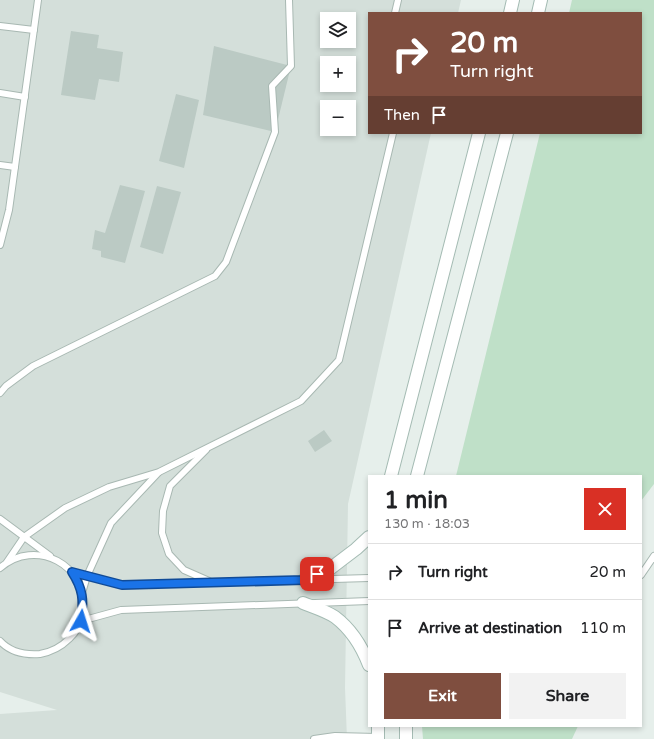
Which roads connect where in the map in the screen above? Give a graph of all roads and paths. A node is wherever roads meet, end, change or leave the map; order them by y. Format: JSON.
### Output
{"nodes":[{"id":1,"x":38,"y":0,"type":"edge"},
{"id":2,"x":289,"y":0,"type":"edge"},
{"id":3,"x":398,"y":0,"type":"edge"},
{"id":4,"x":513,"y":0,"type":"edge"},
{"id":5,"x":542,"y":0,"type":"edge"},
{"id":6,"x":395,"y":12,"type":"edge"},
{"id":7,"x":510,"y":12,"type":"edge"},
{"id":8,"x":538,"y":12,"type":"edge"},
{"id":9,"x":0,"y":26,"type":"edge"},
{"id":10,"x":34,"y":30,"type":"junction"},
{"id":11,"x":0,"y":93,"type":"edge"},
{"id":12,"x":25,"y":96,"type":"junction"},
{"id":13,"x":393,"y":134,"type":"edge"},
{"id":14,"x":479,"y":134,"type":"edge"},
{"id":15,"x":507,"y":134,"type":"edge"},
{"id":16,"x":0,"y":165,"type":"edge"},
{"id":17,"x":15,"y":167,"type":"junction"},
{"id":18,"x":2,"y":232,"type":"edge"},
{"id":19,"x":0,"y":245,"type":"edge"},
{"id":20,"x":0,"y":393,"type":"edge"},
{"id":21,"x":211,"y":445,"type":"junction"},
{"id":22,"x":159,"y":472,"type":"junction"},
{"id":23,"x":391,"y":475,"type":"edge"},
{"id":24,"x":417,"y":475,"type":"edge"},
{"id":25,"x":0,"y":518,"type":"edge"},
{"id":26,"x":24,"y":537,"type":"junction"},
{"id":27,"x":368,"y":538,"type":"edge"},
{"id":28,"x":654,"y":556,"type":"edge"},
{"id":29,"x":51,"y":558,"type":"junction"},
{"id":30,"x":7,"y":562,"type":"junction"},
{"id":31,"x":0,"y":568,"type":"edge"},
{"id":32,"x":72,"y":572,"type":"junction"},
{"id":33,"x":642,"y":574,"type":"edge"},
{"id":34,"x":87,"y":576,"type":"junction"},
{"id":35,"x":368,"y":578,"type":"edge"},
{"id":36,"x":304,"y":580,"type":"junction"},
{"id":37,"x":212,"y":582,"type":"junction"},
{"id":38,"x":82,"y":593,"type":"junction"},
{"id":39,"x":368,"y":601,"type":"edge"},
{"id":40,"x":303,"y":603,"type":"junction"},
{"id":41,"x":81,"y":621,"type":"junction"},
{"id":42,"x":0,"y":641,"type":"edge"},
{"id":43,"x":368,"y":662,"type":"edge"},
{"id":44,"x":406,"y":727,"type":"edge"},
{"id":45,"x":378,"y":734,"type":"edge"},
{"id":46,"x":314,"y":739,"type":"edge"},
{"id":47,"x":406,"y":739,"type":"edge"}],
"edges":[{"from":1,"to":10,"type":"lane"},
{"from":2,"to":20,"type":"lane"},
{"from":3,"to":6,"type":"lane"},
{"from":4,"to":7,"type":"main road"},
{"from":5,"to":8,"type":"main road"},
{"from":9,"to":10,"type":"lane"},
{"from":10,"to":12,"type":"lane"},
{"from":11,"to":12,"type":"lane"},
{"from":12,"to":17,"type":"lane"},
{"from":13,"to":21,"type":"lane"},
{"from":14,"to":23,"type":"main road"},
{"from":15,"to":24,"type":"main road"},
{"from":16,"to":17,"type":"lane"},
{"from":17,"to":18,"type":"lane"},
{"from":18,"to":19,"type":"lane"},
{"from":21,"to":22,"type":"lane"},
{"from":21,"to":37,"type":"lane"},
{"from":22,"to":26,"type":"lane"},
{"from":22,"to":34,"type":"lane"},
{"from":25,"to":26,"type":"lane"},
{"from":26,"to":29,"type":"lane"},
{"from":26,"to":30,"type":"lane"},
{"from":27,"to":36,"type":"main road"},
{"from":28,"to":33,"type":"lane"},
{"from":29,"to":30,"type":"lane"},
{"from":29,"to":32,"type":"lane"},
{"from":30,"to":31,"type":"lane"},
{"from":32,"to":34,"type":"lane"},
{"from":32,"to":38,"type":"lane"},
{"from":34,"to":37,"type":"lane"},
{"from":34,"to":38,"type":"lane"},
{"from":35,"to":36,"type":"lane"},
{"from":36,"to":37,"type":"lane"},
{"from":38,"to":41,"type":"lane"},
{"from":39,"to":40,"type":"lane"},
{"from":40,"to":41,"type":"lane"},
{"from":40,"to":43,"type":"main road"},
{"from":41,"to":42,"type":"lane"},
{"from":44,"to":47,"type":"main road"},
{"from":45,"to":46,"type":"lane"}]}
